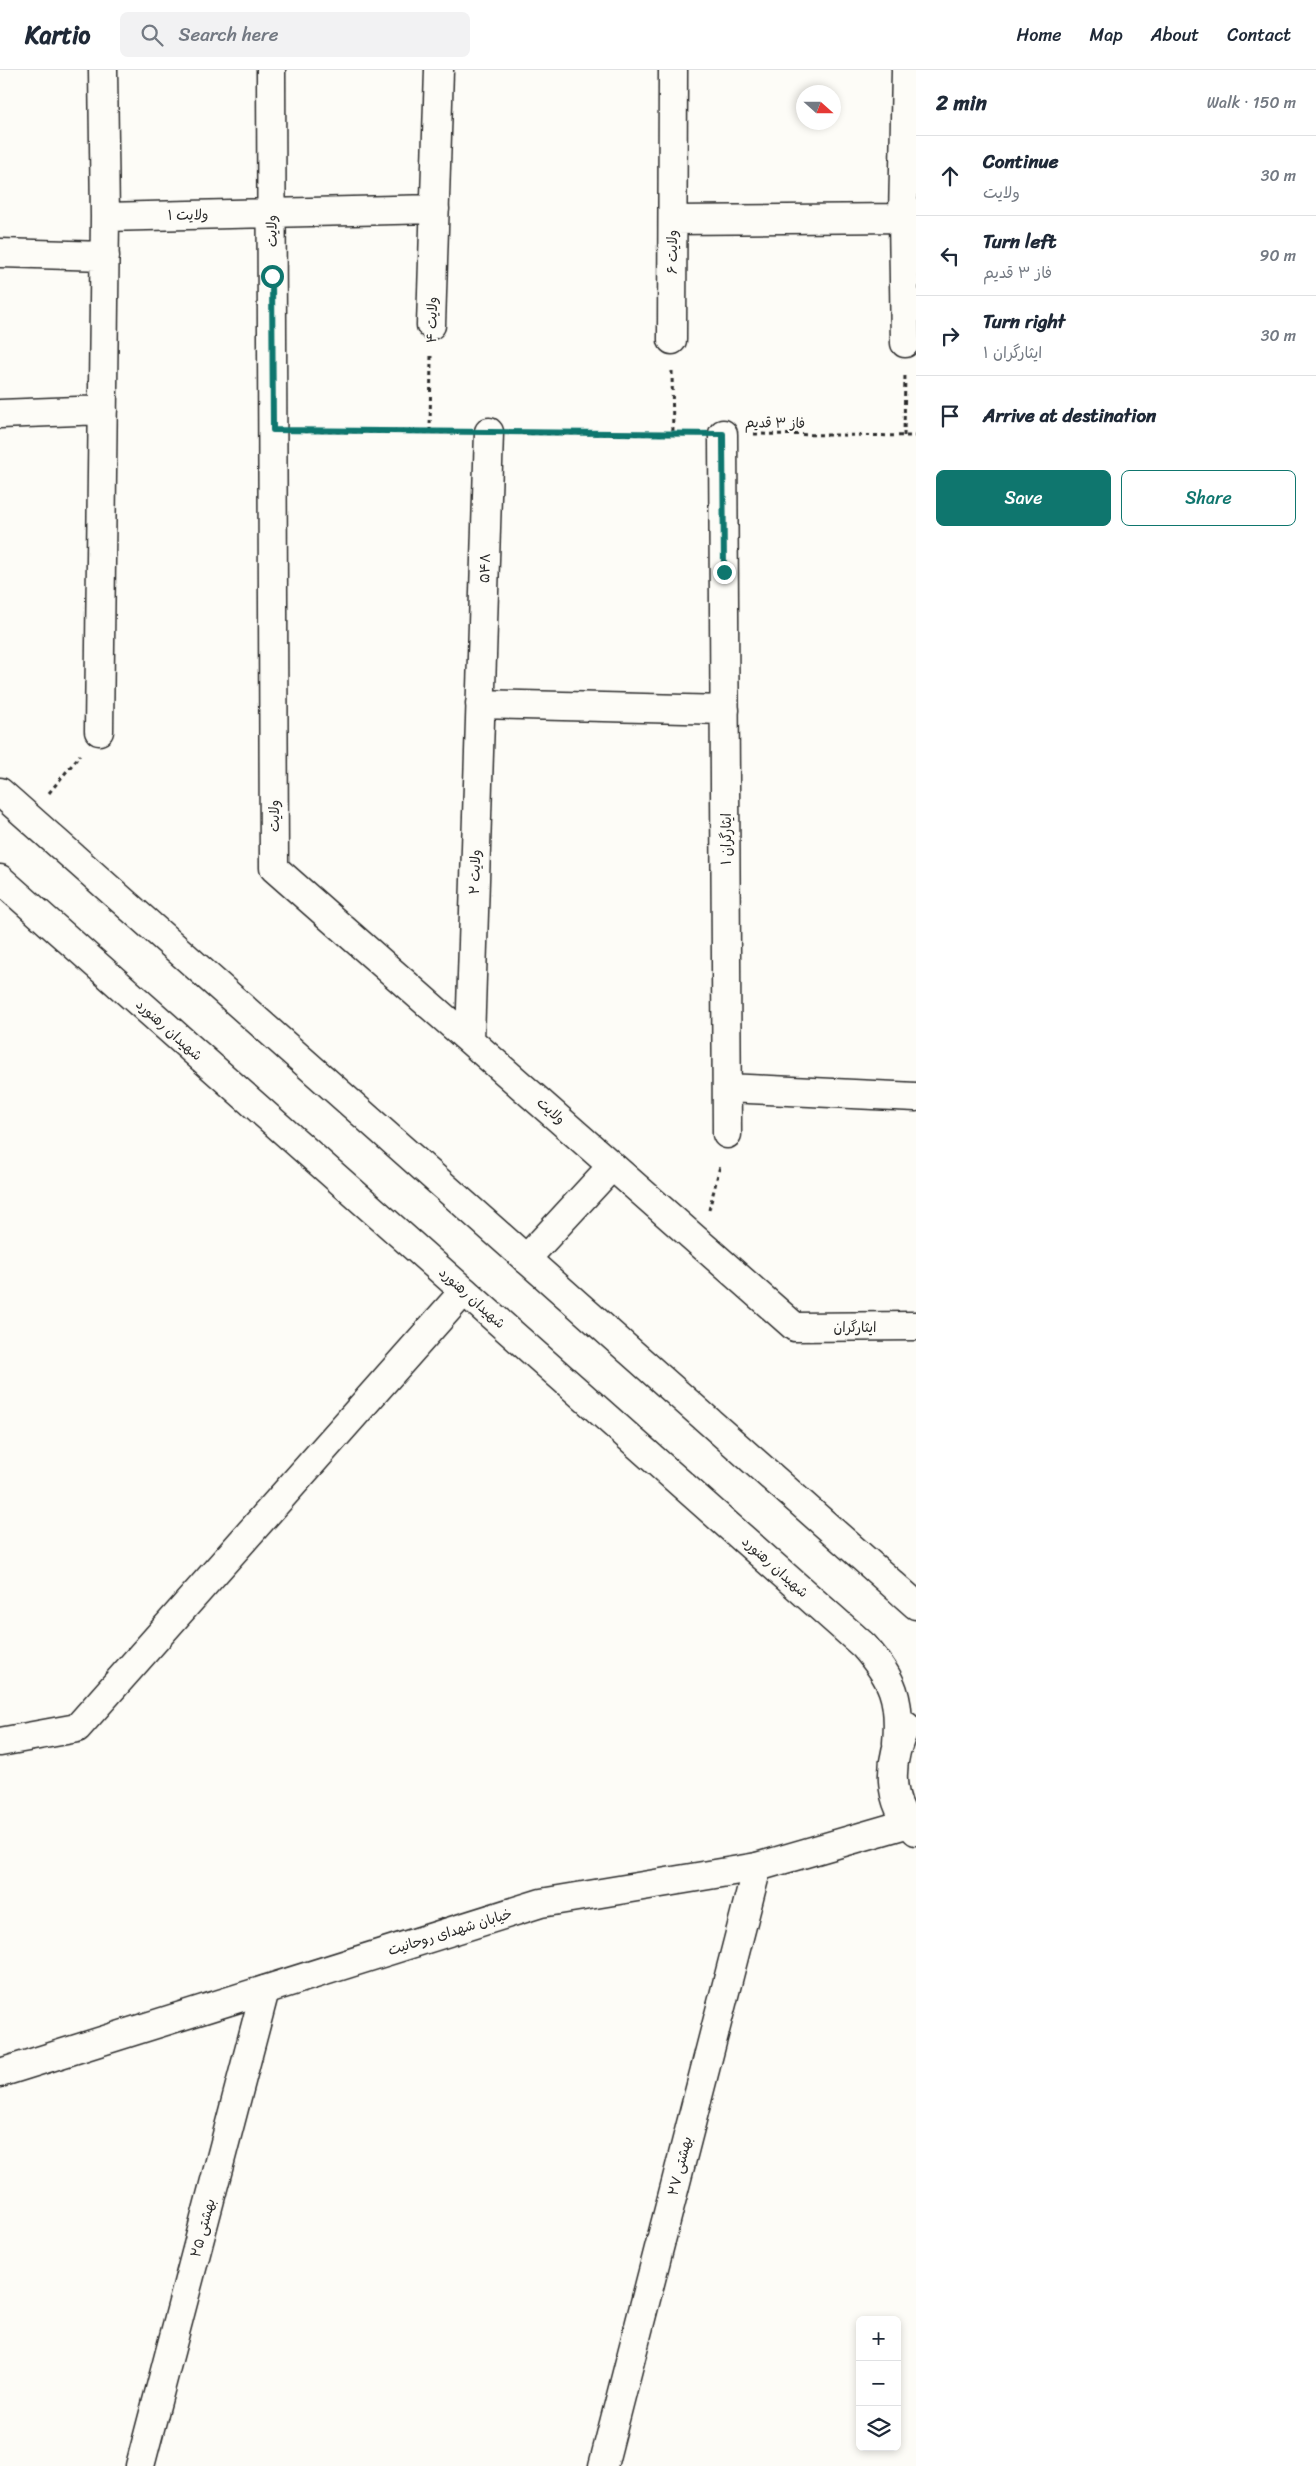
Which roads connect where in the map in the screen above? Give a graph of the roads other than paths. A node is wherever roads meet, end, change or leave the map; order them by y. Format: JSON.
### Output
{"nodes":[{"id":1,"x":103,"y":70,"type":"edge"},
{"id":2,"x":271,"y":70,"type":"edge"},
{"id":3,"x":438,"y":70,"type":"edge"},
{"id":4,"x":673,"y":70,"type":"edge"},
{"id":5,"x":906,"y":70,"type":"edge"},
{"id":6,"x":435,"y":209,"type":"junction"},
{"id":7,"x":271,"y":214,"type":"junction"},
{"id":8,"x":105,"y":216,"type":"junction"},
{"id":9,"x":903,"y":218,"type":"junction"},
{"id":10,"x":672,"y":220,"type":"junction"},
{"id":11,"x":0,"y":252,"type":"edge"},
{"id":12,"x":105,"y":256,"type":"junction"},
{"id":13,"x":431,"y":325,"type":"road end"},
{"id":14,"x":672,"y":340,"type":"road end"},
{"id":15,"x":906,"y":343,"type":"road end"},
{"id":16,"x":103,"y":410,"type":"junction"},
{"id":17,"x":0,"y":414,"type":"edge"},
{"id":18,"x":489,"y":432,"type":"road end"},
{"id":19,"x":723,"y":434,"type":"road end"},
{"id":20,"x":480,"y":704,"type":"junction"},
{"id":21,"x":725,"y":710,"type":"junction"},
{"id":22,"x":99,"y":731,"type":"road end"},
{"id":23,"x":0,"y":792,"type":"edge"},
{"id":24,"x":0,"y":879,"type":"edge"},
{"id":25,"x":470,"y":1040,"type":"junction"},
{"id":26,"x":727,"y":1088,"type":"junction"},
{"id":27,"x":916,"y":1097,"type":"edge"},
{"id":28,"x":727,"y":1134,"type":"road end"},
{"id":29,"x":612,"y":1166,"type":"junction"},
{"id":30,"x":526,"y":1259,"type":"junction"},
{"id":31,"x":464,"y":1291,"type":"junction"},
{"id":32,"x":916,"y":1326,"type":"edge"},
{"id":33,"x":795,"y":1327,"type":"joint"},
{"id":34,"x":916,"y":1605,"type":"edge"},
{"id":35,"x":916,"y":1714,"type":"edge"},
{"id":36,"x":0,"y":1742,"type":"edge"},
{"id":37,"x":897,"y":1743,"type":"junction"},
{"id":38,"x":912,"y":1827,"type":"edge"},
{"id":39,"x":757,"y":1867,"type":"junction"},
{"id":40,"x":265,"y":1990,"type":"junction"},
{"id":41,"x":0,"y":2073,"type":"edge"},
{"id":42,"x":140,"y":2466,"type":"edge"},
{"id":43,"x":603,"y":2466,"type":"edge"}],
"edges":[{"from":1,"to":8,"type":"street"},
{"from":2,"to":7,"type":"street","name":"ولایت"},
{"from":3,"to":6,"type":"street","name":"ولایت ۴"},
{"from":4,"to":10,"type":"street","name":"ولایت ۶"},
{"from":5,"to":9,"type":"street"},
{"from":6,"to":7,"type":"street"},
{"from":6,"to":13,"type":"street","name":"ولایت ۴"},
{"from":7,"to":8,"type":"street","name":"ولایت ۱"},
{"from":7,"to":25,"type":"street","name":"ولایت"},
{"from":8,"to":12,"type":"street"},
{"from":9,"to":10,"type":"street"},
{"from":9,"to":15,"type":"street"},
{"from":10,"to":14,"type":"street","name":"ولایت ۶"},
{"from":11,"to":12,"type":"street"},
{"from":12,"to":16,"type":"street"},
{"from":16,"to":17,"type":"street"},
{"from":16,"to":22,"type":"street"},
{"from":18,"to":20,"type":"street","name":"۵۴۸"},
{"from":19,"to":21,"type":"street","name":"ایثارگران ۱"},
{"from":20,"to":21,"type":"street"},
{"from":20,"to":25,"type":"street","name":"ولایت ۲"},
{"from":21,"to":26,"type":"street","name":"ایثارگران ۱"},
{"from":23,"to":30,"type":"street"},
{"from":24,"to":31,"type":"street","name":"شهیدان رهنورد"},
{"from":25,"to":29,"type":"street","name":"ولایت"},
{"from":26,"to":27,"type":"street"},
{"from":26,"to":28,"type":"street","name":"ایثارگران ۱"},
{"from":29,"to":30,"type":"street"},
{"from":29,"to":33,"type":"street","name":"ولایت"},
{"from":30,"to":34,"type":"street"},
{"from":31,"to":36,"type":"street"},
{"from":31,"to":37,"type":"street","name":"شهیدان رهنورد"},
{"from":32,"to":33,"type":"street","name":"ایثارگران"},
{"from":35,"to":37,"type":"street"},
{"from":37,"to":38,"type":"street"},
{"from":38,"to":39,"type":"street","name":"خیابان شهدای روحانیت"},
{"from":39,"to":40,"type":"street","name":"خیابان شهدای روحانیت"},
{"from":39,"to":43,"type":"street","name":"بهشتی ۲۷"},
{"from":40,"to":41,"type":"street","name":"خیابان شهدای روحانیت"},
{"from":40,"to":42,"type":"street","name":"بهشتی ۲۵"}]}
